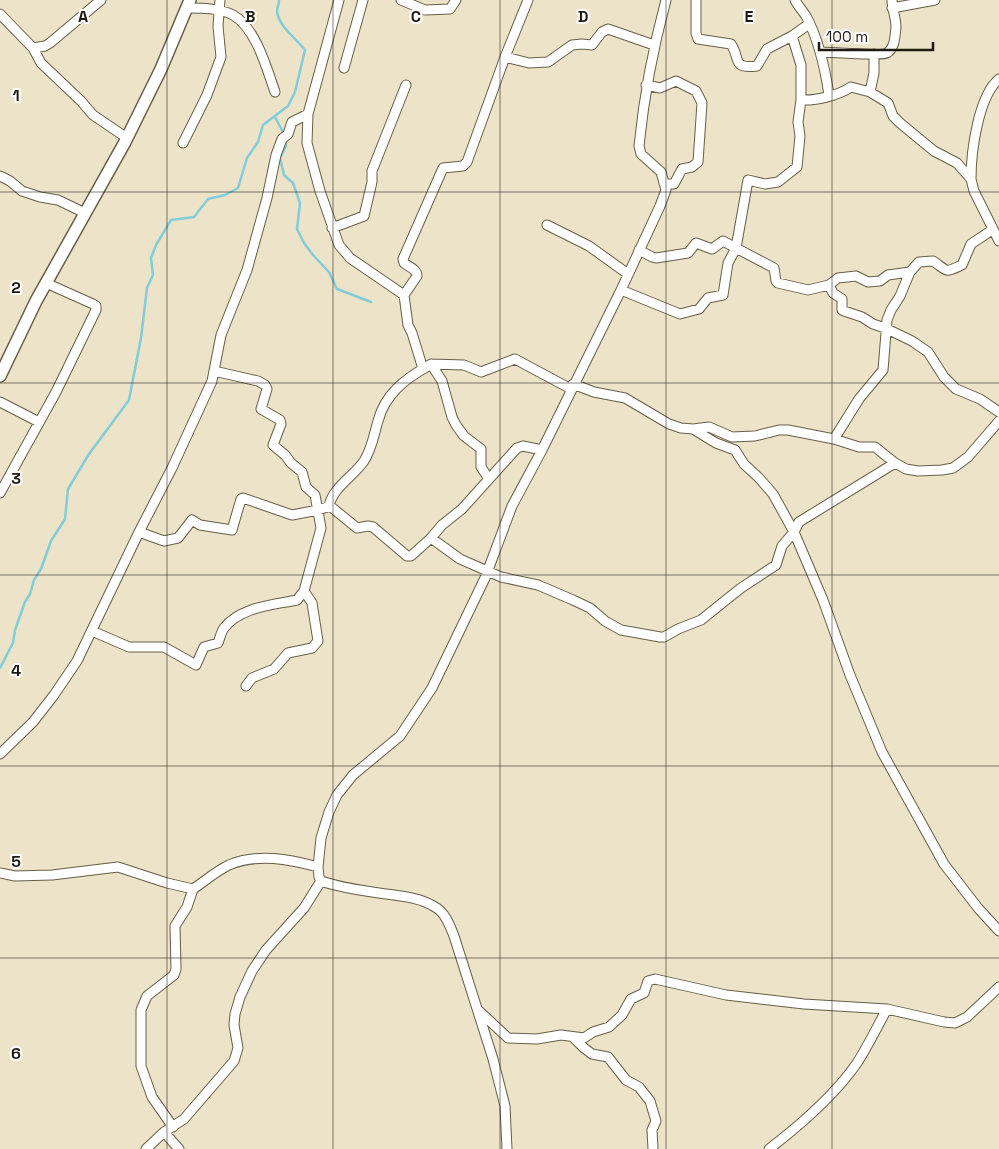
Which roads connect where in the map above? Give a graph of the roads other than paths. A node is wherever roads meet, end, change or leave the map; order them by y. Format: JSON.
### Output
{"nodes":[{"id":1,"x":101,"y":0,"type":"edge"},
{"id":2,"x":220,"y":0,"type":"edge"},
{"id":3,"x":339,"y":0,"type":"edge"},
{"id":4,"x":364,"y":0,"type":"edge"},
{"id":5,"x":401,"y":0,"type":"edge"},
{"id":6,"x":456,"y":0,"type":"edge"},
{"id":7,"x":528,"y":0,"type":"edge"},
{"id":8,"x":666,"y":0,"type":"edge"},
{"id":9,"x":696,"y":0,"type":"edge"},
{"id":10,"x":795,"y":0,"type":"edge"},
{"id":11,"x":936,"y":0,"type":"edge"},
{"id":12,"x":189,"y":4,"type":"edge"},
{"id":13,"x":892,"y":4,"type":"edge"},
{"id":14,"x":220,"y":11,"type":"junction"},
{"id":15,"x":0,"y":14,"type":"edge"},
{"id":16,"x":809,"y":24,"type":"junction"},
{"id":17,"x":792,"y":36,"type":"junction"},
{"id":18,"x":654,"y":45,"type":"junction"},
{"id":19,"x":33,"y":48,"type":"junction"},
{"id":20,"x":820,"y":52,"type":"junction"},
{"id":21,"x":874,"y":54,"type":"junction"},
{"id":22,"x":505,"y":57,"type":"junction"},
{"id":23,"x":344,"y":68,"type":"dead end"},
{"id":24,"x":999,"y":79,"type":"edge"},
{"id":25,"x":406,"y":84,"type":"dead end"},
{"id":26,"x":646,"y":86,"type":"junction"},
{"id":27,"x":275,"y":92,"type":"dead end"},
{"id":28,"x":870,"y":92,"type":"junction"},
{"id":29,"x":828,"y":95,"type":"junction"},
{"id":30,"x":802,"y":100,"type":"junction"},
{"id":31,"x":308,"y":114,"type":"junction"},
{"id":32,"x":127,"y":138,"type":"junction"},
{"id":33,"x":183,"y":142,"type":"dead end"},
{"id":34,"x":0,"y":176,"type":"edge"},
{"id":35,"x":665,"y":184,"type":"junction"},
{"id":36,"x":972,"y":185,"type":"junction"},
{"id":37,"x":85,"y":213,"type":"junction"},
{"id":38,"x":546,"y":225,"type":"dead end"},
{"id":39,"x":332,"y":228,"type":"junction"},
{"id":40,"x":992,"y":230,"type":"junction"},
{"id":41,"x":999,"y":241,"type":"edge"},
{"id":42,"x":736,"y":248,"type":"junction"},
{"id":43,"x":639,"y":250,"type":"junction"},
{"id":44,"x":910,"y":272,"type":"junction"},
{"id":45,"x":628,"y":274,"type":"junction"},
{"id":46,"x":46,"y":282,"type":"junction"},
{"id":47,"x":829,"y":285,"type":"junction"},
{"id":48,"x":621,"y":290,"type":"junction"},
{"id":49,"x":404,"y":295,"type":"junction"},
{"id":50,"x":885,"y":328,"type":"junction"},
{"id":51,"x":432,"y":364,"type":"junction"},
{"id":52,"x":423,"y":369,"type":"junction"},
{"id":53,"x":214,"y":371,"type":"junction"},
{"id":54,"x":0,"y":376,"type":"edge"},
{"id":55,"x":572,"y":387,"type":"junction"},
{"id":56,"x":0,"y":402,"type":"edge"},
{"id":57,"x":999,"y":412,"type":"edge"},
{"id":58,"x":999,"y":421,"type":"edge"},
{"id":59,"x":39,"y":422,"type":"junction"},
{"id":60,"x":693,"y":430,"type":"junction"},
{"id":61,"x":834,"y":439,"type":"junction"},
{"id":62,"x":542,"y":450,"type":"junction"},
{"id":63,"x":895,"y":463,"type":"junction"},
{"id":64,"x":489,"y":479,"type":"junction"},
{"id":65,"x":0,"y":493,"type":"edge"},
{"id":66,"x":328,"y":506,"type":"junction"},
{"id":67,"x":318,"y":510,"type":"junction"},
{"id":68,"x":139,"y":532,"type":"junction"},
{"id":69,"x":794,"y":532,"type":"junction"},
{"id":70,"x":431,"y":538,"type":"junction"},
{"id":71,"x":487,"y":572,"type":"junction"},
{"id":72,"x":304,"y":591,"type":"junction"},
{"id":73,"x":92,"y":631,"type":"junction"},
{"id":74,"x":246,"y":686,"type":"dead end"},
{"id":75,"x":0,"y":754,"type":"edge"},
{"id":76,"x":318,"y":867,"type":"junction"},
{"id":77,"x":0,"y":873,"type":"edge"},
{"id":78,"x":321,"y":881,"type":"junction"},
{"id":79,"x":193,"y":890,"type":"junction"},
{"id":80,"x":999,"y":931,"type":"edge"},
{"id":81,"x":999,"y":987,"type":"edge"},
{"id":82,"x":476,"y":1008,"type":"junction"},
{"id":83,"x":888,"y":1010,"type":"junction"},
{"id":84,"x":574,"y":1038,"type":"junction"},
{"id":85,"x":173,"y":1127,"type":"junction"},
{"id":86,"x":164,"y":1132,"type":"junction"},
{"id":87,"x":146,"y":1149,"type":"edge"},
{"id":88,"x":179,"y":1149,"type":"edge"},
{"id":89,"x":507,"y":1149,"type":"edge"},
{"id":90,"x":652,"y":1149,"type":"edge"},
{"id":91,"x":769,"y":1149,"type":"edge"}],
"edges":[{"from":1,"to":19,"type":"street"},
{"from":2,"to":14,"type":"street"},
{"from":3,"to":31,"type":"street"},
{"from":4,"to":23,"type":"street"},
{"from":5,"to":6,"type":"street"},
{"from":7,"to":22,"type":"street"},
{"from":8,"to":18,"type":"street"},
{"from":9,"to":17,"type":"street"},
{"from":10,"to":16,"type":"street"},
{"from":11,"to":13,"type":"street"},
{"from":12,"to":14,"type":"street"},
{"from":12,"to":32,"type":"street"},
{"from":13,"to":21,"type":"street"},
{"from":14,"to":27,"type":"street"},
{"from":14,"to":33,"type":"street"},
{"from":15,"to":19,"type":"street"},
{"from":16,"to":17,"type":"street"},
{"from":16,"to":20,"type":"street"},
{"from":17,"to":30,"type":"street"},
{"from":18,"to":22,"type":"street"},
{"from":18,"to":26,"type":"street"},
{"from":19,"to":32,"type":"street"},
{"from":20,"to":21,"type":"street"},
{"from":20,"to":29,"type":"street"},
{"from":21,"to":28,"type":"street"},
{"from":22,"to":49,"type":"street"},
{"from":24,"to":36,"type":"street"},
{"from":25,"to":39,"type":"street"},
{"from":26,"to":35,"type":"street"},
{"from":26,"to":35,"type":"street"},
{"from":28,"to":29,"type":"street"},
{"from":28,"to":36,"type":"street"},
{"from":29,"to":30,"type":"street"},
{"from":30,"to":42,"type":"street"},
{"from":31,"to":39,"type":"street"},
{"from":31,"to":53,"type":"street"},
{"from":32,"to":37,"type":"street"},
{"from":34,"to":37,"type":"street"},
{"from":35,"to":43,"type":"street"},
{"from":36,"to":40,"type":"street"},
{"from":37,"to":46,"type":"street"},
{"from":38,"to":45,"type":"street"},
{"from":39,"to":49,"type":"street"},
{"from":40,"to":41,"type":"street"},
{"from":40,"to":44,"type":"street"},
{"from":42,"to":43,"type":"street"},
{"from":42,"to":47,"type":"street"},
{"from":42,"to":48,"type":"street"},
{"from":43,"to":45,"type":"street"},
{"from":44,"to":47,"type":"street"},
{"from":44,"to":50,"type":"street"},
{"from":45,"to":48,"type":"street"},
{"from":46,"to":54,"type":"street"},
{"from":46,"to":59,"type":"street"},
{"from":47,"to":50,"type":"street"},
{"from":48,"to":55,"type":"street"},
{"from":49,"to":52,"type":"street"},
{"from":50,"to":57,"type":"street"},
{"from":50,"to":61,"type":"street"},
{"from":51,"to":52,"type":"street"},
{"from":51,"to":55,"type":"street"},
{"from":51,"to":64,"type":"street"},
{"from":52,"to":66,"type":"street"},
{"from":53,"to":67,"type":"street"},
{"from":53,"to":68,"type":"street"},
{"from":55,"to":60,"type":"street"},
{"from":55,"to":62,"type":"street"},
{"from":56,"to":59,"type":"street"},
{"from":58,"to":63,"type":"street"},
{"from":59,"to":65,"type":"street"},
{"from":60,"to":61,"type":"street"},
{"from":60,"to":69,"type":"street"},
{"from":61,"to":63,"type":"street"},
{"from":62,"to":64,"type":"street"},
{"from":62,"to":71,"type":"street"},
{"from":63,"to":69,"type":"street"},
{"from":64,"to":70,"type":"street"},
{"from":66,"to":67,"type":"street"},
{"from":66,"to":70,"type":"street"},
{"from":67,"to":68,"type":"street"},
{"from":67,"to":72,"type":"street"},
{"from":68,"to":73,"type":"street"},
{"from":69,"to":71,"type":"street"},
{"from":69,"to":80,"type":"street"},
{"from":70,"to":71,"type":"street"},
{"from":71,"to":76,"type":"street"},
{"from":72,"to":73,"type":"street"},
{"from":72,"to":74,"type":"street"},
{"from":73,"to":75,"type":"street"},
{"from":76,"to":78,"type":"street"},
{"from":76,"to":79,"type":"street"},
{"from":77,"to":79,"type":"street"},
{"from":78,"to":82,"type":"street"},
{"from":78,"to":85,"type":"street"},
{"from":79,"to":85,"type":"street"},
{"from":81,"to":83,"type":"street"},
{"from":82,"to":84,"type":"street"},
{"from":82,"to":89,"type":"street"},
{"from":83,"to":84,"type":"street"},
{"from":83,"to":91,"type":"street"},
{"from":84,"to":90,"type":"street"},
{"from":85,"to":86,"type":"street"},
{"from":86,"to":87,"type":"street"},
{"from":86,"to":88,"type":"street"}]}
